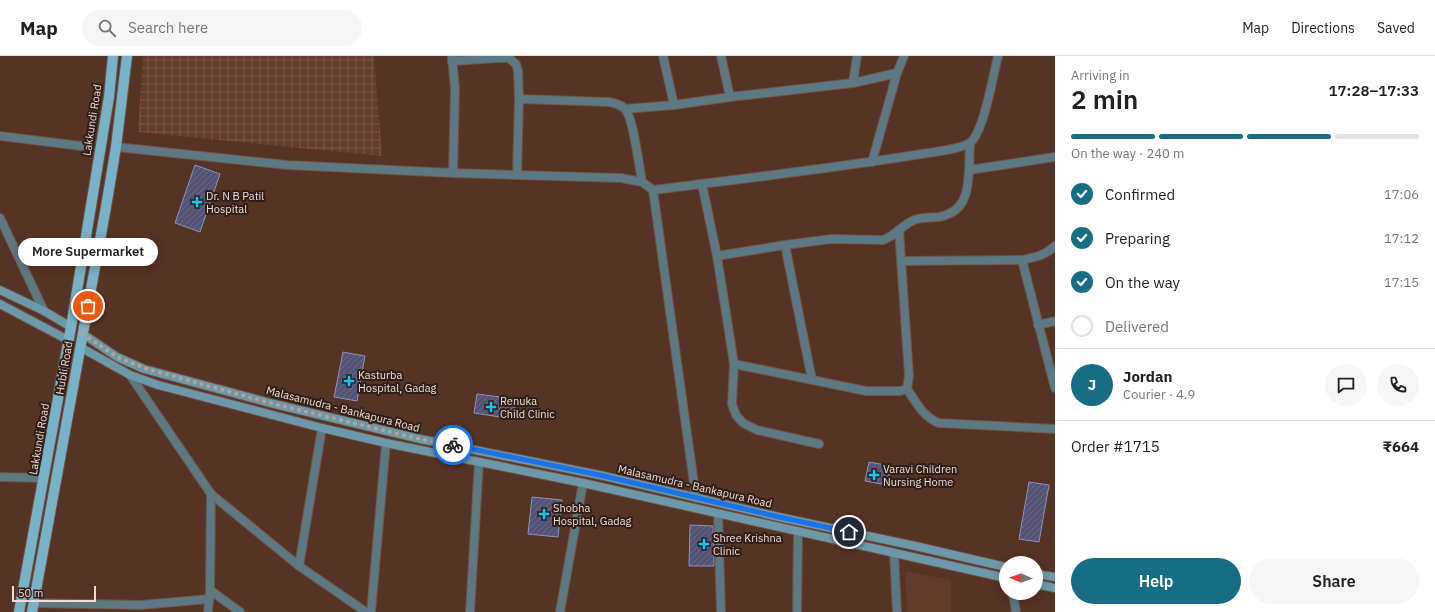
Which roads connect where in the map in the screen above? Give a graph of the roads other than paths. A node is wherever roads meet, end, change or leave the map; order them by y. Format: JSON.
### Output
{"nodes":[{"id":1,"x":113,"y":56,"type":"edge"},
{"id":2,"x":127,"y":56,"type":"edge"},
{"id":3,"x":663,"y":56,"type":"edge"},
{"id":4,"x":721,"y":56,"type":"edge"},
{"id":5,"x":857,"y":56,"type":"edge"},
{"id":6,"x":904,"y":56,"type":"edge"},
{"id":7,"x":998,"y":56,"type":"edge"},
{"id":8,"x":452,"y":58,"type":"edge"},
{"id":9,"x":897,"y":73,"type":"junction"},
{"id":10,"x":853,"y":83,"type":"junction"},
{"id":11,"x":730,"y":97,"type":"junction"},
{"id":12,"x":519,"y":99,"type":"junction"},
{"id":13,"x":674,"y":105,"type":"junction"},
{"id":14,"x":626,"y":110,"type":"junction"},
{"id":15,"x":0,"y":136,"type":"edge"},
{"id":16,"x":970,"y":143,"type":"junction"},
{"id":17,"x":81,"y":146,"type":"dead end"},
{"id":18,"x":116,"y":147,"type":"junction"},
{"id":19,"x":1055,"y":156,"type":"edge"},
{"id":20,"x":872,"y":162,"type":"junction"},
{"id":21,"x":969,"y":170,"type":"junction"},
{"id":22,"x":453,"y":173,"type":"junction"},
{"id":23,"x":517,"y":175,"type":"junction"},
{"id":24,"x":642,"y":182,"type":"junction"},
{"id":25,"x":702,"y":184,"type":"junction"},
{"id":26,"x":653,"y":190,"type":"junction"},
{"id":27,"x":0,"y":218,"type":"edge"},
{"id":28,"x":899,"y":230,"type":"junction"},
{"id":29,"x":785,"y":245,"type":"junction"},
{"id":30,"x":1055,"y":246,"type":"edge"},
{"id":31,"x":717,"y":256,"type":"junction"},
{"id":32,"x":1022,"y":260,"type":"junction"},
{"id":33,"x":901,"y":261,"type":"junction"},
{"id":34,"x":0,"y":290,"type":"edge"},
{"id":35,"x":0,"y":304,"type":"edge"},
{"id":36,"x":44,"y":311,"type":"junction"},
{"id":37,"x":1055,"y":321,"type":"edge"},
{"id":38,"x":1038,"y":325,"type":"junction"},
{"id":39,"x":71,"y":327,"type":"junction"},
{"id":40,"x":83,"y":334,"type":"junction"},
{"id":41,"x":68,"y":340,"type":"junction"},
{"id":42,"x":80,"y":347,"type":"junction"},
{"id":43,"x":734,"y":364,"type":"junction"},
{"id":44,"x":130,"y":374,"type":"junction"},
{"id":45,"x":812,"y":380,"type":"junction"},
{"id":46,"x":1055,"y":388,"type":"edge"},
{"id":47,"x":908,"y":389,"type":"junction"},
{"id":48,"x":322,"y":428,"type":"junction"},
{"id":49,"x":1055,"y":429,"type":"edge"},
{"id":50,"x":386,"y":443,"type":"junction"},
{"id":51,"x":819,"y":444,"type":"dead end"},
{"id":52,"x":479,"y":462,"type":"junction"},
{"id":53,"x":0,"y":477,"type":"edge"},
{"id":54,"x":44,"y":478,"type":"junction"},
{"id":55,"x":583,"y":483,"type":"junction"},
{"id":56,"x":211,"y":494,"type":"junction"},
{"id":57,"x":696,"y":498,"type":"junction"},
{"id":58,"x":718,"y":514,"type":"junction"},
{"id":59,"x":798,"y":532,"type":"junction"},
{"id":60,"x":894,"y":553,"type":"junction"},
{"id":61,"x":999,"y":565,"type":"edge"},
{"id":62,"x":299,"y":566,"type":"junction"},
{"id":63,"x":1043,"y":575,"type":"edge"},
{"id":64,"x":999,"y":576,"type":"edge"},
{"id":65,"x":1055,"y":577,"type":"edge"},
{"id":66,"x":1043,"y":585,"type":"edge"},
{"id":67,"x":1055,"y":588,"type":"edge"},
{"id":68,"x":209,"y":595,"type":"junction"},
{"id":69,"x":1014,"y":600,"type":"edge"},
{"id":70,"x":33,"y":608,"type":"edge"},
{"id":71,"x":141,"y":608,"type":"edge"},
{"id":72,"x":19,"y":612,"type":"edge"},
{"id":73,"x":208,"y":612,"type":"edge"},
{"id":74,"x":240,"y":612,"type":"edge"},
{"id":75,"x":366,"y":612,"type":"edge"},
{"id":76,"x":370,"y":612,"type":"edge"},
{"id":77,"x":470,"y":612,"type":"edge"},
{"id":78,"x":560,"y":612,"type":"edge"},
{"id":79,"x":721,"y":612,"type":"edge"},
{"id":80,"x":797,"y":612,"type":"edge"},
{"id":81,"x":898,"y":612,"type":"edge"},
{"id":82,"x":1016,"y":612,"type":"edge"}],
"edges":[{"from":1,"to":39,"type":"main road","name":"Lakkundi Road"},
{"from":2,"to":18,"type":"main road","name":"Hubli Road"},
{"from":3,"to":13,"type":"street"},
{"from":4,"to":11,"type":"street"},
{"from":5,"to":10,"type":"street"},
{"from":6,"to":9,"type":"street"},
{"from":7,"to":16,"type":"street"},
{"from":8,"to":12,"type":"street"},
{"from":8,"to":22,"type":"street"},
{"from":9,"to":10,"type":"street"},
{"from":9,"to":20,"type":"street"},
{"from":10,"to":11,"type":"street"},
{"from":11,"to":13,"type":"street"},
{"from":12,"to":14,"type":"street"},
{"from":12,"to":23,"type":"street"},
{"from":13,"to":14,"type":"street"},
{"from":14,"to":24,"type":"street"},
{"from":15,"to":17,"type":"street"},
{"from":16,"to":20,"type":"street"},
{"from":16,"to":21,"type":"street"},
{"from":18,"to":22,"type":"street"},
{"from":18,"to":40,"type":"main road","name":"Hubli Road"},
{"from":19,"to":21,"type":"street"},
{"from":20,"to":25,"type":"street"},
{"from":21,"to":28,"type":"street"},
{"from":22,"to":23,"type":"street"},
{"from":23,"to":24,"type":"street"},
{"from":24,"to":26,"type":"street"},
{"from":25,"to":26,"type":"street"},
{"from":25,"to":31,"type":"street"},
{"from":26,"to":57,"type":"street"},
{"from":27,"to":36,"type":"street"},
{"from":28,"to":29,"type":"street"},
{"from":28,"to":33,"type":"street"},
{"from":29,"to":31,"type":"street"},
{"from":29,"to":45,"type":"street"},
{"from":30,"to":32,"type":"street"},
{"from":31,"to":43,"type":"street"},
{"from":32,"to":33,"type":"street"},
{"from":32,"to":38,"type":"street"},
{"from":33,"to":47,"type":"street"},
{"from":34,"to":36,"type":"main road"},
{"from":35,"to":41,"type":"main road"},
{"from":36,"to":39,"type":"main road"},
{"from":37,"to":38,"type":"street"},
{"from":38,"to":46,"type":"street"},
{"from":39,"to":40,"type":"main road"},
{"from":39,"to":41,"type":"main road","name":"Lakkundi Road"},
{"from":40,"to":42,"type":"main road","name":"Hubli Road"},
{"from":40,"to":57,"type":"main road","name":"Malasamudra - Bankapura Road"},
{"from":41,"to":42,"type":"main road"},
{"from":41,"to":54,"type":"main road","name":"Lakkundi Road"},
{"from":42,"to":44,"type":"main road"},
{"from":42,"to":70,"type":"main road","name":"Hubli Road"},
{"from":43,"to":45,"type":"street"},
{"from":43,"to":51,"type":"street"},
{"from":44,"to":48,"type":"main road"},
{"from":44,"to":56,"type":"street"},
{"from":45,"to":47,"type":"street"},
{"from":47,"to":49,"type":"street"},
{"from":48,"to":50,"type":"main road"},
{"from":48,"to":62,"type":"street"},
{"from":50,"to":52,"type":"main road"},
{"from":50,"to":76,"type":"street"},
{"from":52,"to":55,"type":"main road"},
{"from":52,"to":77,"type":"street"},
{"from":53,"to":54,"type":"street"},
{"from":54,"to":72,"type":"main road","name":"Lakkundi Road"},
{"from":55,"to":58,"type":"main road"},
{"from":55,"to":78,"type":"street"},
{"from":56,"to":62,"type":"street"},
{"from":56,"to":68,"type":"street"},
{"from":57,"to":61,"type":"main road","name":"Malasamudra - Bankapura Road"},
{"from":58,"to":59,"type":"main road"},
{"from":58,"to":79,"type":"street"},
{"from":59,"to":60,"type":"main road"},
{"from":59,"to":80,"type":"street"},
{"from":60,"to":64,"type":"main road"},
{"from":60,"to":81,"type":"street"},
{"from":62,"to":75,"type":"street"},
{"from":63,"to":65,"type":"main road"},
{"from":66,"to":67,"type":"main road"},
{"from":68,"to":71,"type":"street"},
{"from":68,"to":73,"type":"street"},
{"from":68,"to":74,"type":"street"},
{"from":69,"to":82,"type":"street"},
{"from":70,"to":71,"type":"street"}]}
